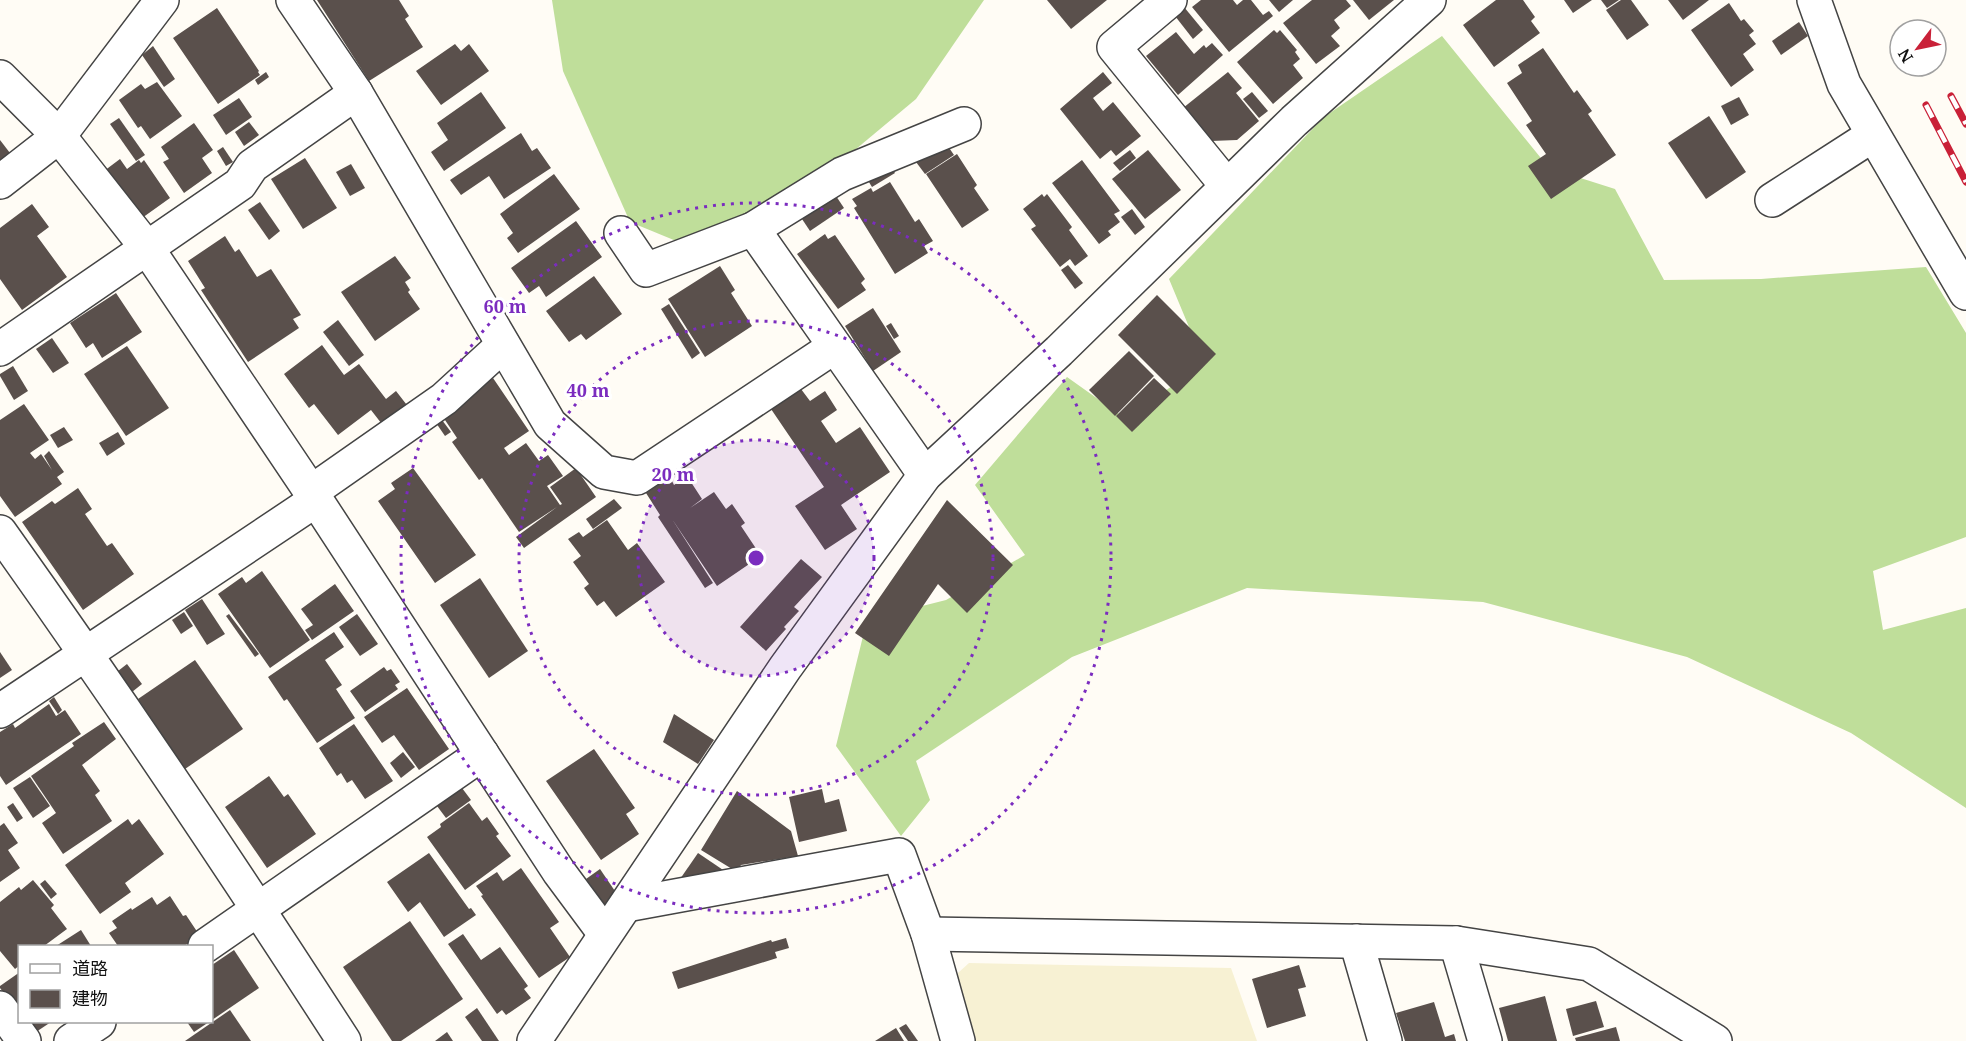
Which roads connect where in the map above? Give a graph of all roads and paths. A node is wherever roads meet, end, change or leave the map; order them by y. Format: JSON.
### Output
{"nodes":[{"id":1,"x":162,"y":0,"type":"edge"},
{"id":2,"x":293,"y":0,"type":"edge"},
{"id":3,"x":1170,"y":0,"type":"edge"},
{"id":4,"x":1429,"y":0,"type":"edge"},
{"id":5,"x":1814,"y":0,"type":"edge"},
{"id":6,"x":0,"y":77,"type":"edge"},
{"id":7,"x":356,"y":93,"type":"junction"},
{"id":8,"x":964,"y":124,"type":"dead end"},
{"id":9,"x":1874,"y":135,"type":"junction"},
{"id":10,"x":59,"y":136,"type":"junction"},
{"id":11,"x":0,"y":182,"type":"edge"},
{"id":12,"x":1227,"y":186,"type":"junction"},
{"id":13,"x":1772,"y":200,"type":"dead end"},
{"id":14,"x":753,"y":229,"type":"junction"},
{"id":15,"x":621,"y":233,"type":"dead end"},
{"id":16,"x":147,"y":248,"type":"junction"},
{"id":17,"x":1966,"y":293,"type":"edge"},
{"id":18,"x":503,"y":345,"type":"junction"},
{"id":19,"x":834,"y":347,"type":"junction"},
{"id":20,"x":0,"y":349,"type":"edge"},
{"id":21,"x":925,"y":475,"type":"junction"},
{"id":22,"x":313,"y":496,"type":"junction"},
{"id":23,"x":0,"y":532,"type":"edge"},
{"id":24,"x":85,"y":652,"type":"junction"},
{"id":25,"x":0,"y":711,"type":"edge"},
{"id":26,"x":482,"y":754,"type":"junction"},
{"id":27,"x":626,"y":904,"type":"junction"},
{"id":28,"x":258,"y":908,"type":"junction"},
{"id":29,"x":605,"y":934,"type":"junction"},
{"id":30,"x":928,"y":934,"type":"junction"},
{"id":31,"x":1356,"y":941,"type":"junction"},
{"id":32,"x":1456,"y":943,"type":"junction"},
{"id":33,"x":206,"y":945,"type":"edge"},
{"id":34,"x":0,"y":1008,"type":"edge"},
{"id":35,"x":98,"y":1023,"type":"edge"},
{"id":36,"x":24,"y":1041,"type":"edge"},
{"id":37,"x":71,"y":1041,"type":"edge"},
{"id":38,"x":344,"y":1041,"type":"edge"},
{"id":39,"x":534,"y":1041,"type":"edge"},
{"id":40,"x":958,"y":1041,"type":"edge"},
{"id":41,"x":1385,"y":1041,"type":"edge"},
{"id":42,"x":1485,"y":1041,"type":"edge"},
{"id":43,"x":1715,"y":1041,"type":"edge"}],
"edges":[{"from":1,"to":10,"type":"street"},
{"from":2,"to":7,"type":"street"},
{"from":3,"to":12,"type":"street"},
{"from":4,"to":12,"type":"street"},
{"from":5,"to":9,"type":"street"},
{"from":6,"to":10,"type":"street"},
{"from":7,"to":16,"type":"street"},
{"from":7,"to":18,"type":"street"},
{"from":8,"to":14,"type":"street"},
{"from":9,"to":13,"type":"street"},
{"from":9,"to":17,"type":"street"},
{"from":10,"to":11,"type":"street"},
{"from":10,"to":16,"type":"street"},
{"from":12,"to":21,"type":"street"},
{"from":14,"to":15,"type":"street"},
{"from":14,"to":19,"type":"street"},
{"from":16,"to":20,"type":"street"},
{"from":16,"to":22,"type":"street"},
{"from":18,"to":19,"type":"street"},
{"from":18,"to":22,"type":"street"},
{"from":19,"to":21,"type":"street"},
{"from":21,"to":27,"type":"street"},
{"from":22,"to":24,"type":"street"},
{"from":22,"to":26,"type":"street"},
{"from":23,"to":24,"type":"street"},
{"from":24,"to":25,"type":"street"},
{"from":24,"to":28,"type":"street"},
{"from":26,"to":28,"type":"street"},
{"from":26,"to":29,"type":"street"},
{"from":27,"to":29,"type":"street"},
{"from":27,"to":30,"type":"street"},
{"from":28,"to":33,"type":"street"},
{"from":28,"to":38,"type":"street"},
{"from":29,"to":39,"type":"street"},
{"from":30,"to":31,"type":"street"},
{"from":30,"to":40,"type":"street"},
{"from":31,"to":32,"type":"street"},
{"from":31,"to":41,"type":"street"},
{"from":32,"to":42,"type":"street"},
{"from":32,"to":43,"type":"street"},
{"from":34,"to":36,"type":"street"},
{"from":35,"to":37,"type":"street"}]}
